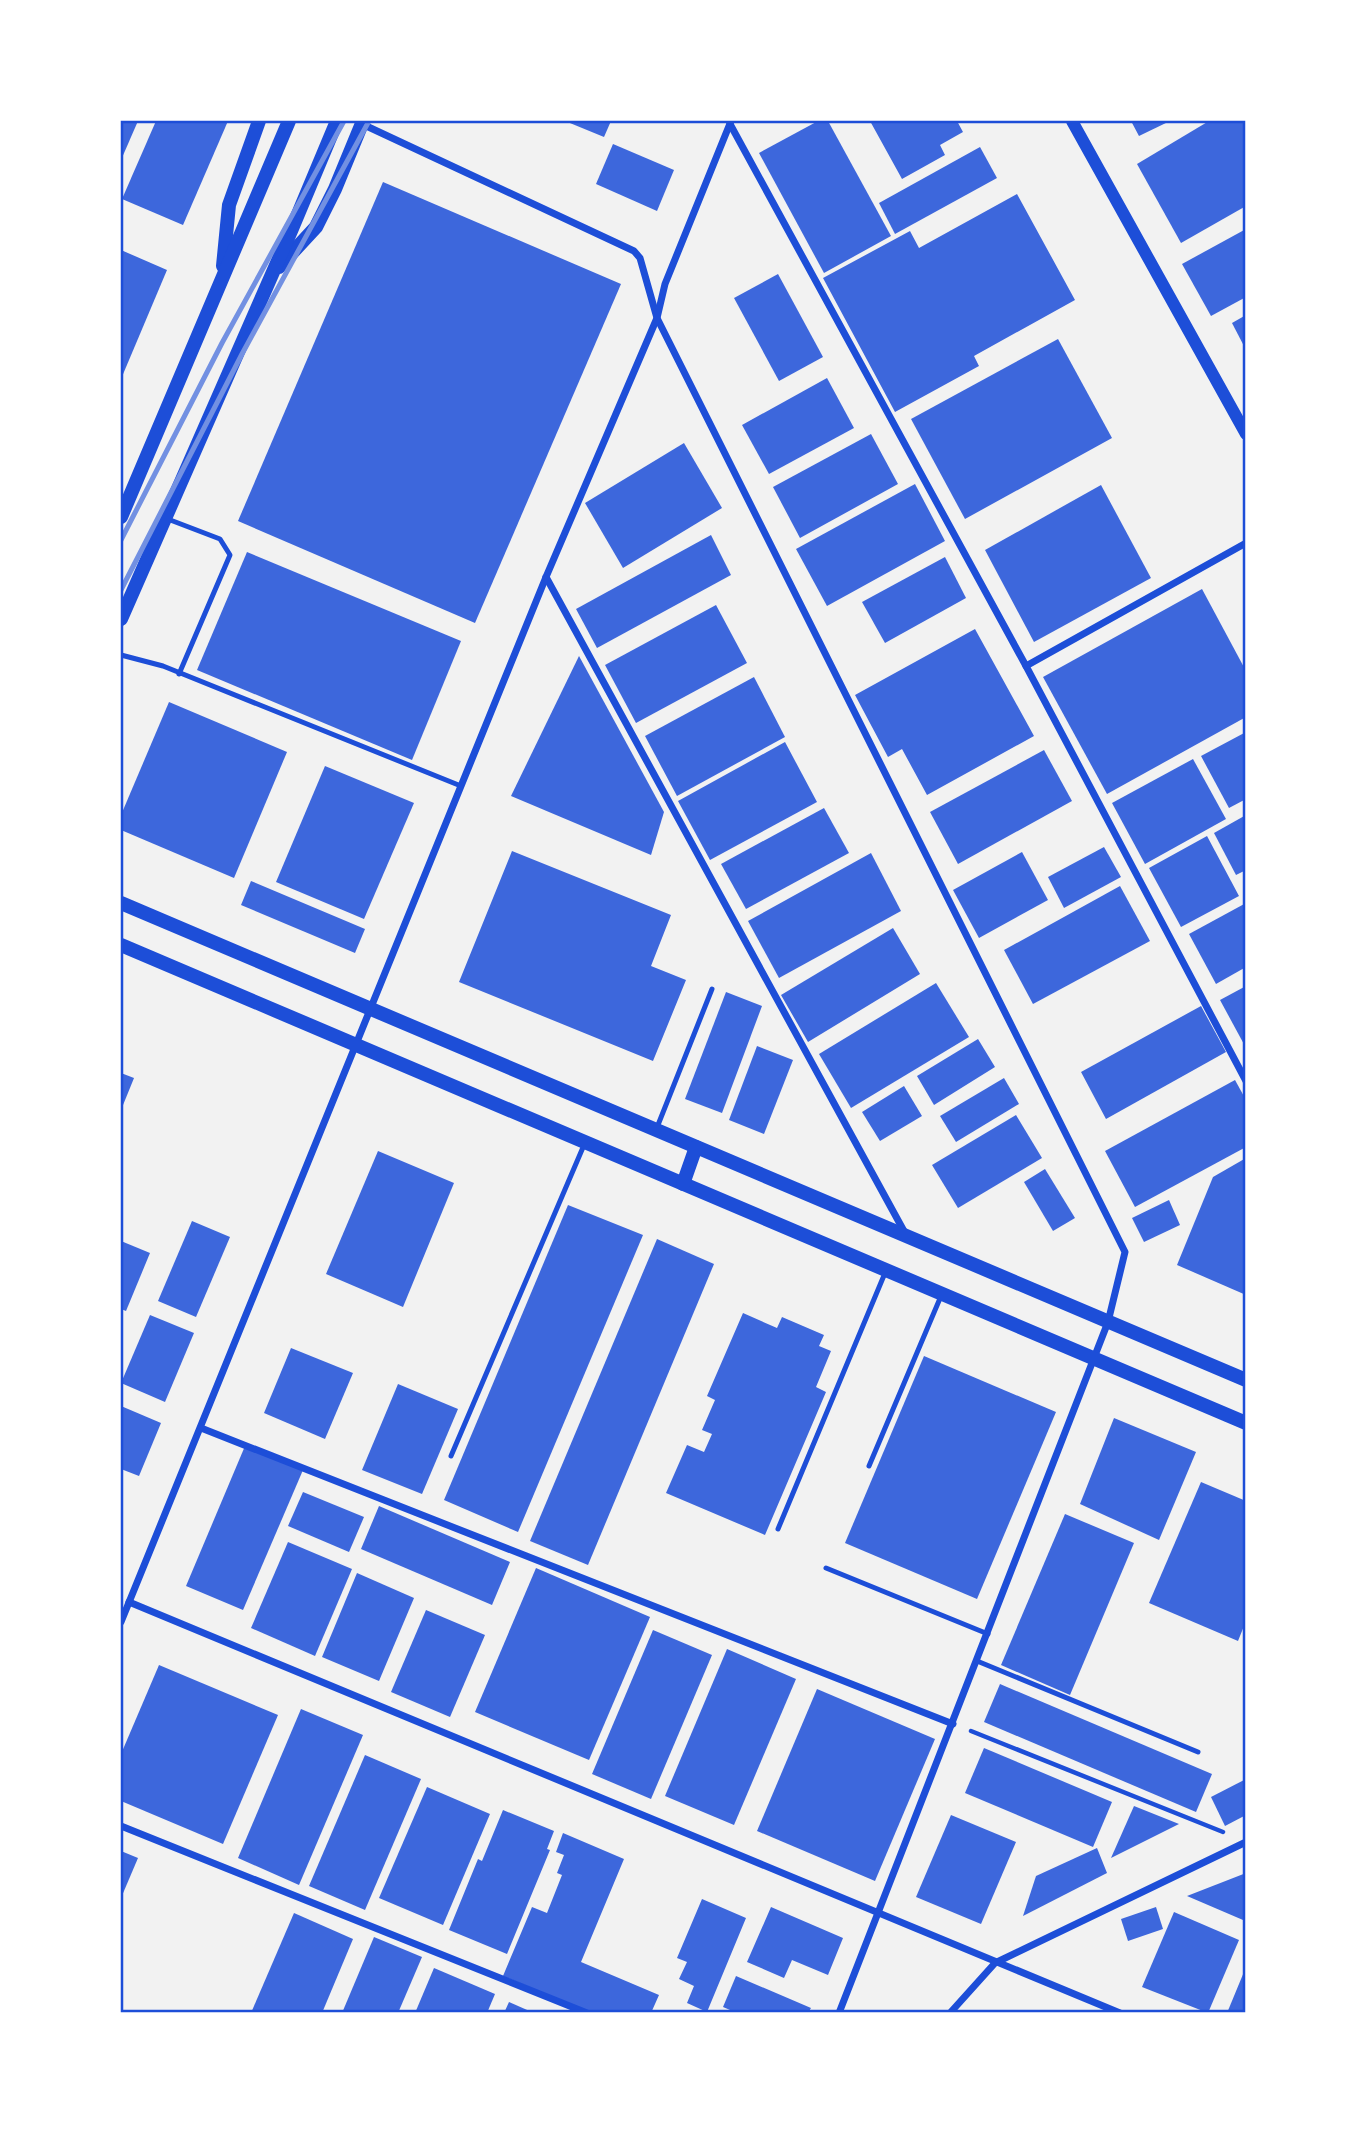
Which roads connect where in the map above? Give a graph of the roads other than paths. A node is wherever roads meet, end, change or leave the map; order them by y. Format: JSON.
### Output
{"nodes":[{"id":1,"x":259,"y":121,"type":"edge"},
{"id":2,"x":289,"y":121,"type":"edge"},
{"id":3,"x":337,"y":121,"type":"edge"},
{"id":4,"x":1072,"y":121,"type":"edge"},
{"id":5,"x":363,"y":122,"type":"edge"},
{"id":6,"x":731,"y":123,"type":"edge"},
{"id":7,"x":268,"y":279,"type":"junction"},
{"id":8,"x":221,"y":281,"type":"junction"},
{"id":9,"x":657,"y":318,"type":"junction"},
{"id":10,"x":1246,"y":434,"type":"edge"},
{"id":11,"x":121,"y":517,"type":"edge"},
{"id":12,"x":164,"y":517,"type":"junction"},
{"id":13,"x":1246,"y":543,"type":"edge"},
{"id":14,"x":545,"y":577,"type":"junction"},
{"id":15,"x":121,"y":619,"type":"edge"},
{"id":16,"x":121,"y":655,"type":"edge"},
{"id":17,"x":1026,"y":666,"type":"junction"},
{"id":18,"x":179,"y":674,"type":"junction"},
{"id":19,"x":461,"y":786,"type":"junction"},
{"id":20,"x":121,"y":903,"type":"edge"},
{"id":21,"x":121,"y":945,"type":"edge"},
{"id":22,"x":712,"y":989,"type":"dead end"},
{"id":23,"x":370,"y":1009,"type":"junction"},
{"id":24,"x":355,"y":1045,"type":"junction"},
{"id":25,"x":1246,"y":1081,"type":"edge"},
{"id":26,"x":656,"y":1130,"type":"junction"},
{"id":27,"x":585,"y":1142,"type":"junction"},
{"id":28,"x":695,"y":1146,"type":"junction"},
{"id":29,"x":683,"y":1184,"type":"junction"},
{"id":30,"x":907,"y":1236,"type":"junction"},
{"id":31,"x":887,"y":1270,"type":"junction"},
{"id":32,"x":942,"y":1294,"type":"junction"},
{"id":33,"x":1108,"y":1322,"type":"junction"},
{"id":34,"x":1095,"y":1358,"type":"junction"},
{"id":35,"x":1246,"y":1380,"type":"edge"},
{"id":36,"x":1246,"y":1423,"type":"edge"},
{"id":37,"x":201,"y":1428,"type":"junction"},
{"id":38,"x":451,"y":1456,"type":"dead end"},
{"id":39,"x":869,"y":1466,"type":"dead end"},
{"id":40,"x":778,"y":1528,"type":"dead end"},
{"id":41,"x":826,"y":1569,"type":"dead end"},
{"id":42,"x":129,"y":1602,"type":"junction"},
{"id":43,"x":121,"y":1622,"type":"edge"},
{"id":44,"x":988,"y":1634,"type":"junction"},
{"id":45,"x":977,"y":1661,"type":"junction"},
{"id":46,"x":953,"y":1724,"type":"junction"},
{"id":47,"x":1198,"y":1752,"type":"dead end"},
{"id":48,"x":121,"y":1826,"type":"edge"},
{"id":49,"x":1246,"y":1842,"type":"edge"},
{"id":50,"x":878,"y":1914,"type":"junction"},
{"id":51,"x":995,"y":1963,"type":"junction"},
{"id":52,"x":587,"y":2013,"type":"edge"},
{"id":53,"x":839,"y":2013,"type":"edge"},
{"id":54,"x":950,"y":2013,"type":"edge"},
{"id":55,"x":1120,"y":2013,"type":"edge"}],
"edges":[{"from":1,"to":8,"type":"main road"},
{"from":2,"to":8,"type":"main road"},
{"from":3,"to":7,"type":"main road"},
{"from":4,"to":10,"type":"street"},
{"from":5,"to":7,"type":"main road"},
{"from":5,"to":9,"type":"street"},
{"from":6,"to":9,"type":"street"},
{"from":6,"to":17,"type":"street"},
{"from":7,"to":12,"type":"main road"},
{"from":8,"to":11,"type":"main road"},
{"from":9,"to":14,"type":"street"},
{"from":9,"to":33,"type":"street"},
{"from":12,"to":15,"type":"main road"},
{"from":12,"to":18,"type":"lane"},
{"from":13,"to":17,"type":"street"},
{"from":14,"to":19,"type":"street"},
{"from":14,"to":30,"type":"street"},
{"from":16,"to":18,"type":"lane"},
{"from":17,"to":25,"type":"street"},
{"from":18,"to":19,"type":"lane"},
{"from":19,"to":23,"type":"street"},
{"from":20,"to":23,"type":"main road"},
{"from":21,"to":24,"type":"main road"},
{"from":22,"to":26,"type":"lane"},
{"from":23,"to":24,"type":"street"},
{"from":23,"to":26,"type":"main road"},
{"from":24,"to":27,"type":"main road"},
{"from":24,"to":37,"type":"street"},
{"from":26,"to":28,"type":"main road"},
{"from":27,"to":29,"type":"main road"},
{"from":27,"to":38,"type":"lane"},
{"from":28,"to":29,"type":"main road"},
{"from":28,"to":30,"type":"main road"},
{"from":29,"to":31,"type":"main road"},
{"from":30,"to":33,"type":"main road"},
{"from":31,"to":32,"type":"main road"},
{"from":31,"to":40,"type":"lane"},
{"from":32,"to":34,"type":"main road"},
{"from":32,"to":39,"type":"lane"},
{"from":33,"to":34,"type":"street"},
{"from":33,"to":35,"type":"main road"},
{"from":34,"to":36,"type":"main road"},
{"from":34,"to":44,"type":"street"},
{"from":37,"to":42,"type":"street"},
{"from":37,"to":46,"type":"street"},
{"from":41,"to":44,"type":"lane"},
{"from":42,"to":43,"type":"street"},
{"from":42,"to":50,"type":"street"},
{"from":44,"to":45,"type":"street"},
{"from":45,"to":46,"type":"street"},
{"from":45,"to":47,"type":"lane"},
{"from":46,"to":50,"type":"street"},
{"from":48,"to":52,"type":"street"},
{"from":49,"to":51,"type":"street"},
{"from":50,"to":51,"type":"street"},
{"from":50,"to":53,"type":"street"},
{"from":51,"to":54,"type":"street"},
{"from":51,"to":55,"type":"street"}]}
